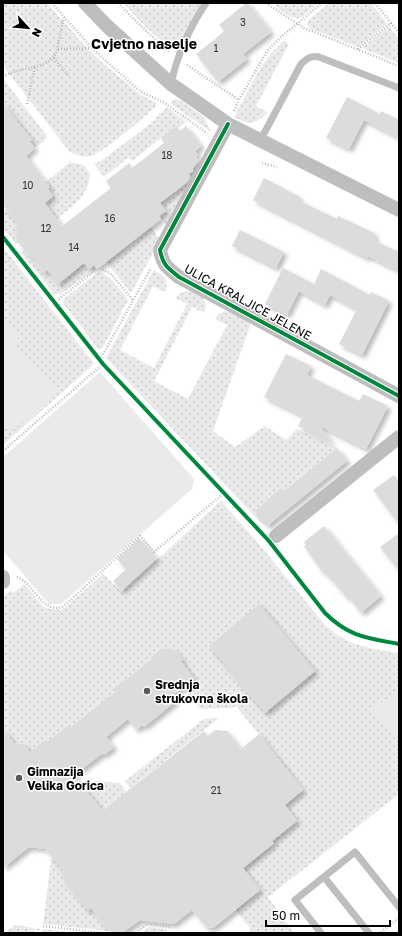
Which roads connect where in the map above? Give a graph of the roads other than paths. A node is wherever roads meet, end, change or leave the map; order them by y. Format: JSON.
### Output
{"nodes":[{"id":1,"x":85,"y":3,"type":"edge"},
{"id":2,"x":206,"y":3,"type":"edge"},
{"id":3,"x":171,"y":84,"type":"junction"},
{"id":4,"x":399,"y":88,"type":"edge"},
{"id":5,"x":228,"y":124,"type":"junction"},
{"id":6,"x":260,"y":141,"type":"junction"},
{"id":7,"x":399,"y":210,"type":"edge"},
{"id":8,"x":399,"y":396,"type":"edge"},
{"id":9,"x":399,"y":437,"type":"edge"},
{"id":10,"x":276,"y":536,"type":"dead end"},
{"id":11,"x":324,"y":877,"type":"junction"},
{"id":12,"x":399,"y":907,"type":"edge"},
{"id":13,"x":321,"y":933,"type":"edge"},
{"id":14,"x":369,"y":933,"type":"edge"}],
"edges":[{"from":1,"to":3,"type":"street"},
{"from":2,"to":3,"type":"lane"},
{"from":3,"to":5,"type":"street"},
{"from":4,"to":6,"type":"lane"},
{"from":5,"to":6,"type":"street"},
{"from":5,"to":8,"type":"street","name":"ULICA KRALJICE JELENE"},
{"from":6,"to":7,"type":"street"},
{"from":9,"to":10,"type":"street"},
{"from":11,"to":12,"type":"lane"},
{"from":11,"to":13,"type":"lane"},
{"from":11,"to":14,"type":"lane"}]}
